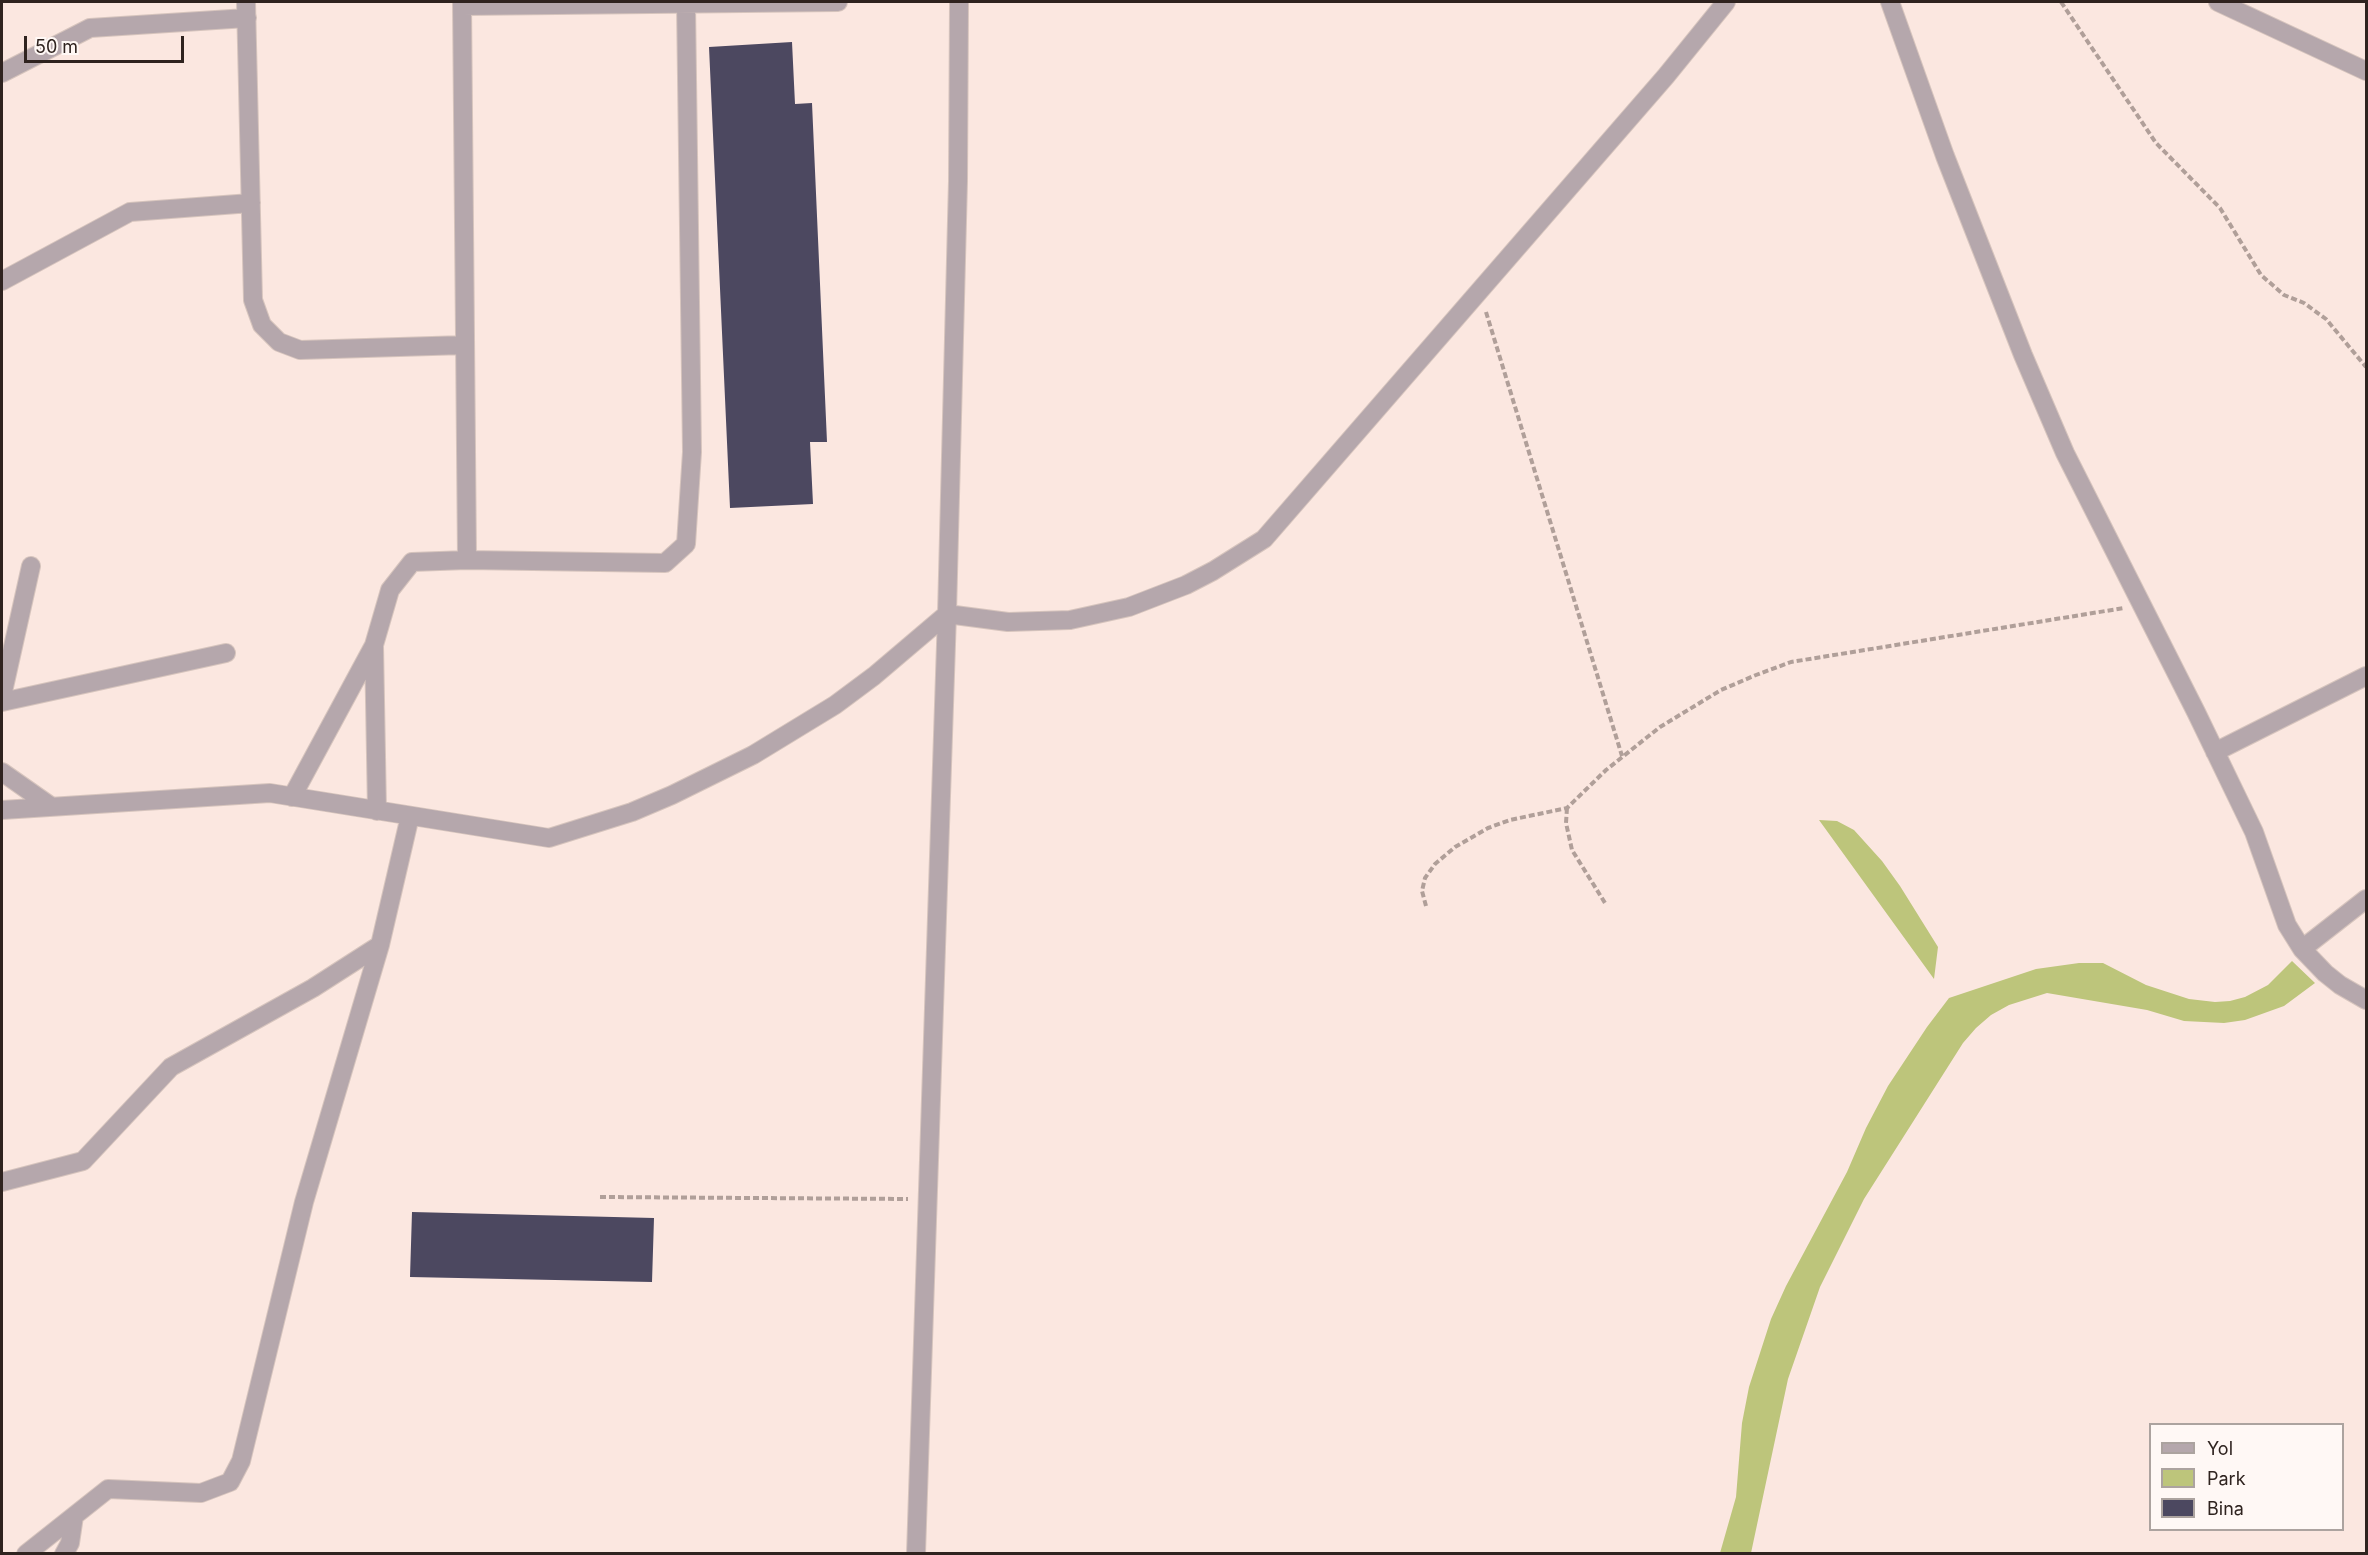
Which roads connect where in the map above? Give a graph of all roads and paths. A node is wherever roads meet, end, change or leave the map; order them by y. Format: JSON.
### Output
{"nodes":[{"id":1,"x":838,"y":2,"type":"edge"},
{"id":2,"x":958,"y":2,"type":"edge"},
{"id":3,"x":1726,"y":2,"type":"edge"},
{"id":4,"x":1890,"y":2,"type":"edge"},
{"id":5,"x":2061,"y":2,"type":"edge"},
{"id":6,"x":2218,"y":2,"type":"edge"},
{"id":7,"x":686,"y":3,"type":"junction"},
{"id":8,"x":462,"y":4,"type":"edge"},
{"id":9,"x":247,"y":10,"type":"edge"},
{"id":10,"x":2367,"y":70,"type":"edge"},
{"id":11,"x":2,"y":72,"type":"edge"},
{"id":12,"x":251,"y":203,"type":"junction"},
{"id":13,"x":2,"y":280,"type":"edge"},
{"id":14,"x":1480,"y":290,"type":"junction"},
{"id":15,"x":465,"y":345,"type":"junction"},
{"id":16,"x":2367,"y":367,"type":"edge"},
{"id":17,"x":466,"y":560,"type":"junction"},
{"id":18,"x":31,"y":566,"type":"dead end"},
{"id":19,"x":2142,"y":605,"type":"junction"},
{"id":20,"x":946,"y":614,"type":"junction"},
{"id":21,"x":374,"y":645,"type":"junction"},
{"id":22,"x":226,"y":653,"type":"dead end"},
{"id":23,"x":2367,"y":676,"type":"edge"},
{"id":24,"x":2,"y":696,"type":"edge"},
{"id":25,"x":2,"y":702,"type":"edge"},
{"id":26,"x":2215,"y":752,"type":"junction"},
{"id":27,"x":1622,"y":756,"type":"junction"},
{"id":28,"x":2,"y":772,"type":"edge"},
{"id":29,"x":292,"y":797,"type":"junction"},
{"id":30,"x":52,"y":807,"type":"junction"},
{"id":31,"x":1567,"y":808,"type":"junction"},
{"id":32,"x":2,"y":810,"type":"edge"},
{"id":33,"x":377,"y":811,"type":"junction"},
{"id":34,"x":410,"y":816,"type":"junction"},
{"id":35,"x":2367,"y":899,"type":"edge"},
{"id":36,"x":1605,"y":903,"type":"dead end"},
{"id":37,"x":1426,"y":906,"type":"dead end"},
{"id":38,"x":380,"y":945,"type":"junction"},
{"id":39,"x":2302,"y":949,"type":"junction"},
{"id":40,"x":2367,"y":1000,"type":"edge"},
{"id":41,"x":2,"y":1182,"type":"edge"},
{"id":42,"x":600,"y":1197,"type":"dead end"},
{"id":43,"x":928,"y":1200,"type":"junction"},
{"id":44,"x":74,"y":1516,"type":"junction"},
{"id":45,"x":26,"y":1554,"type":"edge"},
{"id":46,"x":64,"y":1554,"type":"edge"},
{"id":47,"x":916,"y":1554,"type":"edge"}],
"edges":[{"from":1,"to":7,"type":"street"},
{"from":2,"to":20,"type":"street"},
{"from":3,"to":14,"type":"street"},
{"from":4,"to":19,"type":"street"},
{"from":5,"to":16,"type":"path"},
{"from":6,"to":10,"type":"street"},
{"from":7,"to":8,"type":"street"},
{"from":7,"to":17,"type":"street"},
{"from":8,"to":15,"type":"street"},
{"from":9,"to":11,"type":"street"},
{"from":9,"to":12,"type":"street"},
{"from":12,"to":13,"type":"street"},
{"from":12,"to":15,"type":"street"},
{"from":14,"to":20,"type":"street"},
{"from":14,"to":27,"type":"path"},
{"from":15,"to":17,"type":"street"},
{"from":17,"to":21,"type":"street"},
{"from":18,"to":24,"type":"street"},
{"from":19,"to":26,"type":"street"},
{"from":19,"to":27,"type":"path"},
{"from":20,"to":34,"type":"street"},
{"from":20,"to":43,"type":"street"},
{"from":21,"to":29,"type":"street"},
{"from":21,"to":33,"type":"street"},
{"from":22,"to":25,"type":"street"},
{"from":23,"to":26,"type":"street"},
{"from":26,"to":39,"type":"street"},
{"from":27,"to":31,"type":"path"},
{"from":28,"to":30,"type":"street"},
{"from":29,"to":30,"type":"street"},
{"from":29,"to":33,"type":"street"},
{"from":30,"to":32,"type":"street"},
{"from":31,"to":36,"type":"path"},
{"from":31,"to":37,"type":"path"},
{"from":33,"to":34,"type":"street"},
{"from":34,"to":38,"type":"street"},
{"from":35,"to":39,"type":"street"},
{"from":38,"to":41,"type":"street"},
{"from":38,"to":44,"type":"street"},
{"from":39,"to":40,"type":"street"},
{"from":42,"to":43,"type":"path"},
{"from":43,"to":47,"type":"street"},
{"from":44,"to":45,"type":"street"},
{"from":44,"to":46,"type":"street"}]}
